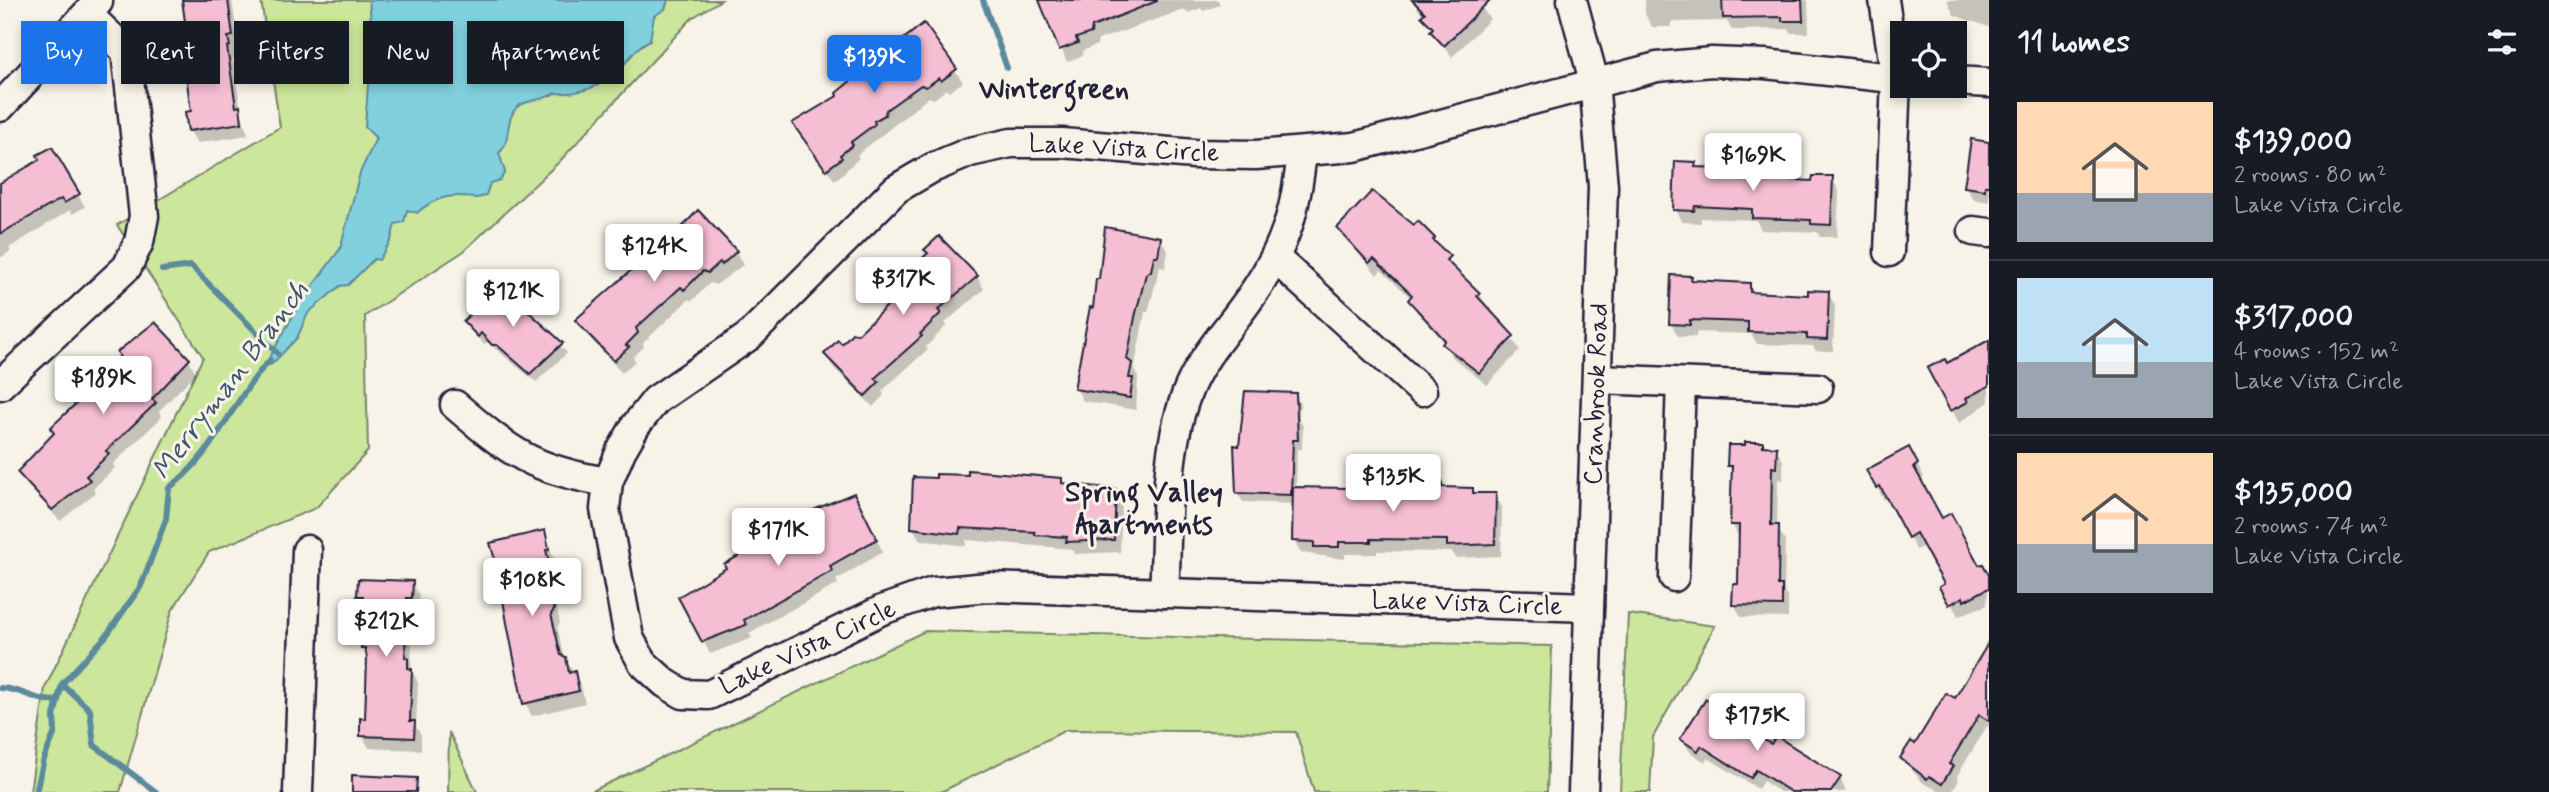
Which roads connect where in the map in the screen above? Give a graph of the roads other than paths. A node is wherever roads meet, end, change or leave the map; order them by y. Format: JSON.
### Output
{"nodes":[{"id":1,"x":1572,"y":0,"type":"edge"},
{"id":2,"x":1884,"y":0,"type":"edge"},
{"id":3,"x":94,"y":8,"type":"edge"},
{"id":4,"x":1890,"y":32,"type":"edge"},
{"id":5,"x":1890,"y":78,"type":"edge"},
{"id":6,"x":1594,"y":81,"type":"junction"},
{"id":7,"x":1967,"y":82,"type":"edge"},
{"id":8,"x":1989,"y":83,"type":"edge"},
{"id":9,"x":1898,"y":98,"type":"edge"},
{"id":10,"x":0,"y":107,"type":"edge"},
{"id":11,"x":1302,"y":152,"type":"junction"},
{"id":12,"x":1889,"y":252,"type":"dead end"},
{"id":13,"x":1275,"y":258,"type":"junction"},
{"id":14,"x":1598,"y":379,"type":"junction"},
{"id":15,"x":1681,"y":383,"type":"junction"},
{"id":16,"x":0,"y":385,"type":"edge"},
{"id":17,"x":1818,"y":388,"type":"dead end"},
{"id":18,"x":1422,"y":391,"type":"dead end"},
{"id":19,"x":455,"y":405,"type":"dead end"},
{"id":20,"x":608,"y":482,"type":"junction"},
{"id":21,"x":307,"y":550,"type":"dead end"},
{"id":22,"x":1674,"y":577,"type":"dead end"},
{"id":23,"x":1164,"y":593,"type":"junction"},
{"id":24,"x":1589,"y":607,"type":"junction"},
{"id":25,"x":298,"y":792,"type":"edge"},
{"id":26,"x":1583,"y":792,"type":"edge"}],
"edges":[{"from":1,"to":6,"type":"street","name":"Cranbrook Road"},
{"from":2,"to":4,"type":"street"},
{"from":3,"to":10,"type":"street"},
{"from":3,"to":16,"type":"street"},
{"from":5,"to":6,"type":"street","name":"Lake Vista Circle"},
{"from":6,"to":11,"type":"street","name":"Lake Vista Circle"},
{"from":6,"to":14,"type":"street","name":"Cranbrook Road"},
{"from":7,"to":8,"type":"street"},
{"from":9,"to":12,"type":"street"},
{"from":11,"to":13,"type":"street"},
{"from":11,"to":20,"type":"street","name":"Lake Vista Circle"},
{"from":13,"to":18,"type":"street"},
{"from":13,"to":23,"type":"street"},
{"from":14,"to":15,"type":"street"},
{"from":14,"to":24,"type":"street","name":"Cranbrook Road"},
{"from":15,"to":17,"type":"street"},
{"from":15,"to":22,"type":"street"},
{"from":19,"to":20,"type":"street"},
{"from":20,"to":23,"type":"street","name":"Lake Vista Circle"},
{"from":21,"to":25,"type":"street"},
{"from":23,"to":24,"type":"street","name":"Lake Vista Circle"},
{"from":24,"to":26,"type":"street","name":"Cranbrook Road"}]}
